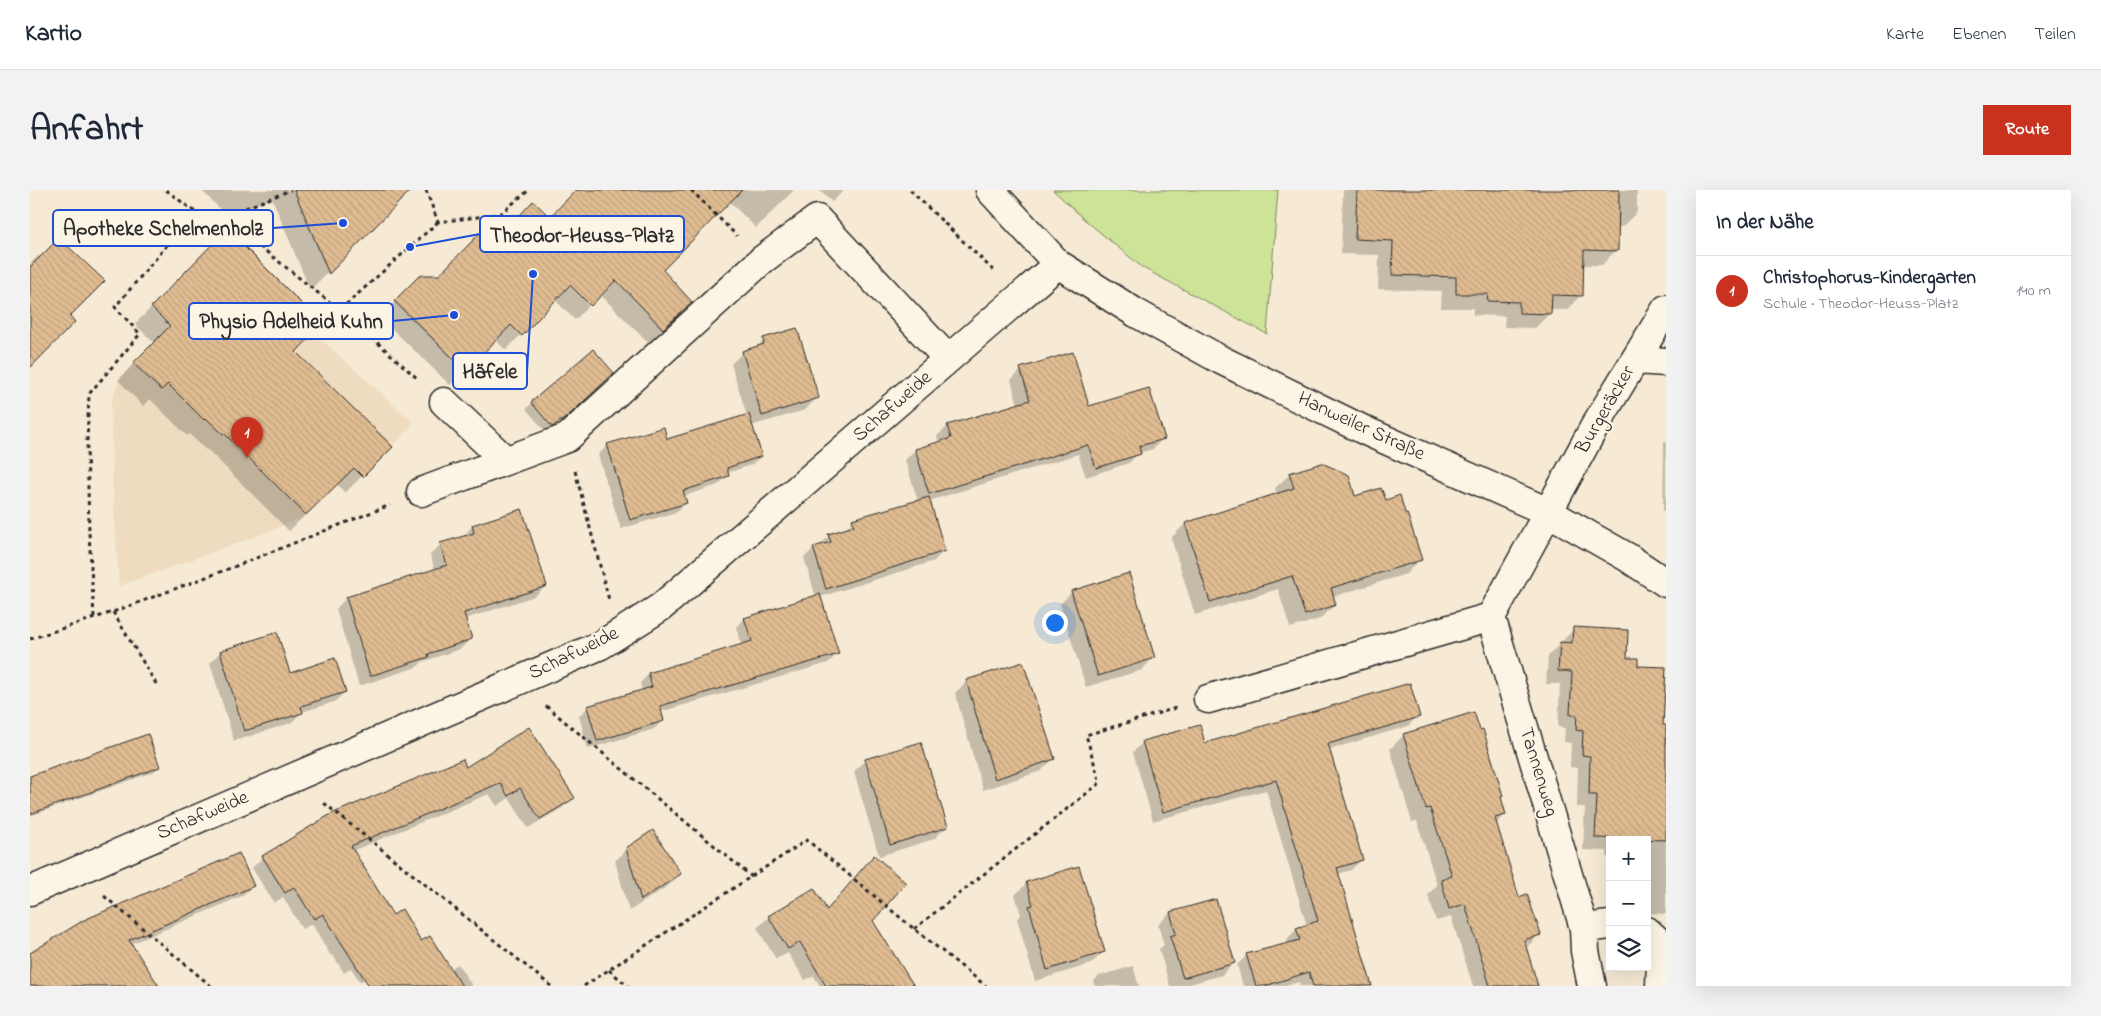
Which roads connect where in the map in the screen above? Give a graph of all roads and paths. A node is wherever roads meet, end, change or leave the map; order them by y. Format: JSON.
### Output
{"nodes":[{"id":1,"x":166,"y":190,"type":"edge"},
{"id":2,"x":292,"y":190,"type":"edge"},
{"id":3,"x":426,"y":190,"type":"edge"},
{"id":4,"x":529,"y":190,"type":"edge"},
{"id":5,"x":691,"y":190,"type":"edge"},
{"id":6,"x":910,"y":190,"type":"edge"},
{"id":7,"x":990,"y":190,"type":"edge"},
{"id":8,"x":194,"y":212,"type":"junction"},
{"id":9,"x":223,"y":217,"type":"junction"},
{"id":10,"x":438,"y":222,"type":"junction"},
{"id":11,"x":762,"y":260,"type":"junction"},
{"id":12,"x":1058,"y":264,"type":"junction"},
{"id":13,"x":1021,"y":296,"type":"junction"},
{"id":14,"x":1666,"y":308,"type":"edge"},
{"id":15,"x":340,"y":310,"type":"junction"},
{"id":16,"x":948,"y":359,"type":"junction"},
{"id":17,"x":1635,"y":360,"type":"junction"},
{"id":18,"x":1666,"y":362,"type":"edge"},
{"id":19,"x":444,"y":402,"type":"joint"},
{"id":20,"x":505,"y":460,"type":"junction"},
{"id":21,"x":421,"y":492,"type":"joint"},
{"id":22,"x":581,"y":495,"type":"dead end"},
{"id":23,"x":1548,"y":512,"type":"junction"},
{"id":24,"x":1666,"y":583,"type":"edge"},
{"id":25,"x":113,"y":612,"type":"junction"},
{"id":26,"x":94,"y":617,"type":"junction"},
{"id":27,"x":1492,"y":617,"type":"junction"},
{"id":28,"x":618,"y":634,"type":"junction"},
{"id":29,"x":30,"y":639,"type":"edge"},
{"id":30,"x":158,"y":687,"type":"dead end"},
{"id":31,"x":1208,"y":699,"type":"joint"},
{"id":32,"x":569,"y":724,"type":"dead end"},
{"id":33,"x":350,"y":824,"type":"dead end"},
{"id":34,"x":752,"y":876,"type":"junction"},
{"id":35,"x":30,"y":890,"type":"edge"},
{"id":36,"x":134,"y":923,"type":"dead end"},
{"id":37,"x":1597,"y":926,"type":"edge"},
{"id":38,"x":914,"y":929,"type":"junction"},
{"id":39,"x":1651,"y":935,"type":"edge"},
{"id":40,"x":609,"y":970,"type":"junction"},
{"id":41,"x":211,"y":986,"type":"edge"},
{"id":42,"x":551,"y":986,"type":"edge"},
{"id":43,"x":584,"y":986,"type":"edge"},
{"id":44,"x":628,"y":986,"type":"edge"},
{"id":45,"x":986,"y":986,"type":"edge"},
{"id":46,"x":1592,"y":986,"type":"edge"},
{"id":47,"x":1660,"y":986,"type":"edge"}],
"edges":[{"from":1,"to":8,"type":"path"},
{"from":2,"to":9,"type":"path"},
{"from":3,"to":10,"type":"path"},
{"from":4,"to":10,"type":"path"},
{"from":5,"to":11,"type":"path"},
{"from":6,"to":13,"type":"path"},
{"from":7,"to":12,"type":"street","name":"Hanweiler Straße"},
{"from":8,"to":9,"type":"path"},
{"from":8,"to":26,"type":"path"},
{"from":9,"to":15,"type":"path"},
{"from":10,"to":15,"type":"path"},
{"from":11,"to":16,"type":"street"},
{"from":11,"to":20,"type":"street"},
{"from":12,"to":13,"type":"street","name":"Schafweide"},
{"from":12,"to":23,"type":"street","name":"Hanweiler Straße"},
{"from":13,"to":16,"type":"street","name":"Schafweide"},
{"from":14,"to":17,"type":"street","name":"Burgeräcker"},
{"from":15,"to":19,"type":"path"},
{"from":16,"to":28,"type":"street","name":"Schafweide"},
{"from":17,"to":18,"type":"street"},
{"from":17,"to":23,"type":"street","name":"Burgeräcker"},
{"from":19,"to":20,"type":"street"},
{"from":20,"to":21,"type":"street"},
{"from":21,"to":25,"type":"path"},
{"from":22,"to":28,"type":"path"},
{"from":23,"to":24,"type":"street","name":"Hanweiler Straße"},
{"from":23,"to":27,"type":"street"},
{"from":25,"to":26,"type":"path"},
{"from":25,"to":30,"type":"path"},
{"from":26,"to":29,"type":"path"},
{"from":27,"to":31,"type":"street"},
{"from":27,"to":37,"type":"street","name":"Tannenweg"},
{"from":28,"to":35,"type":"street","name":"Schafweide"},
{"from":31,"to":38,"type":"path"},
{"from":32,"to":34,"type":"path"},
{"from":33,"to":42,"type":"path"},
{"from":34,"to":38,"type":"path"},
{"from":34,"to":40,"type":"path"},
{"from":36,"to":41,"type":"path"},
{"from":37,"to":46,"type":"street","name":"Tannenweg"},
{"from":38,"to":45,"type":"path"},
{"from":39,"to":47,"type":"street"},
{"from":40,"to":43,"type":"path"},
{"from":40,"to":44,"type":"path"}]}
